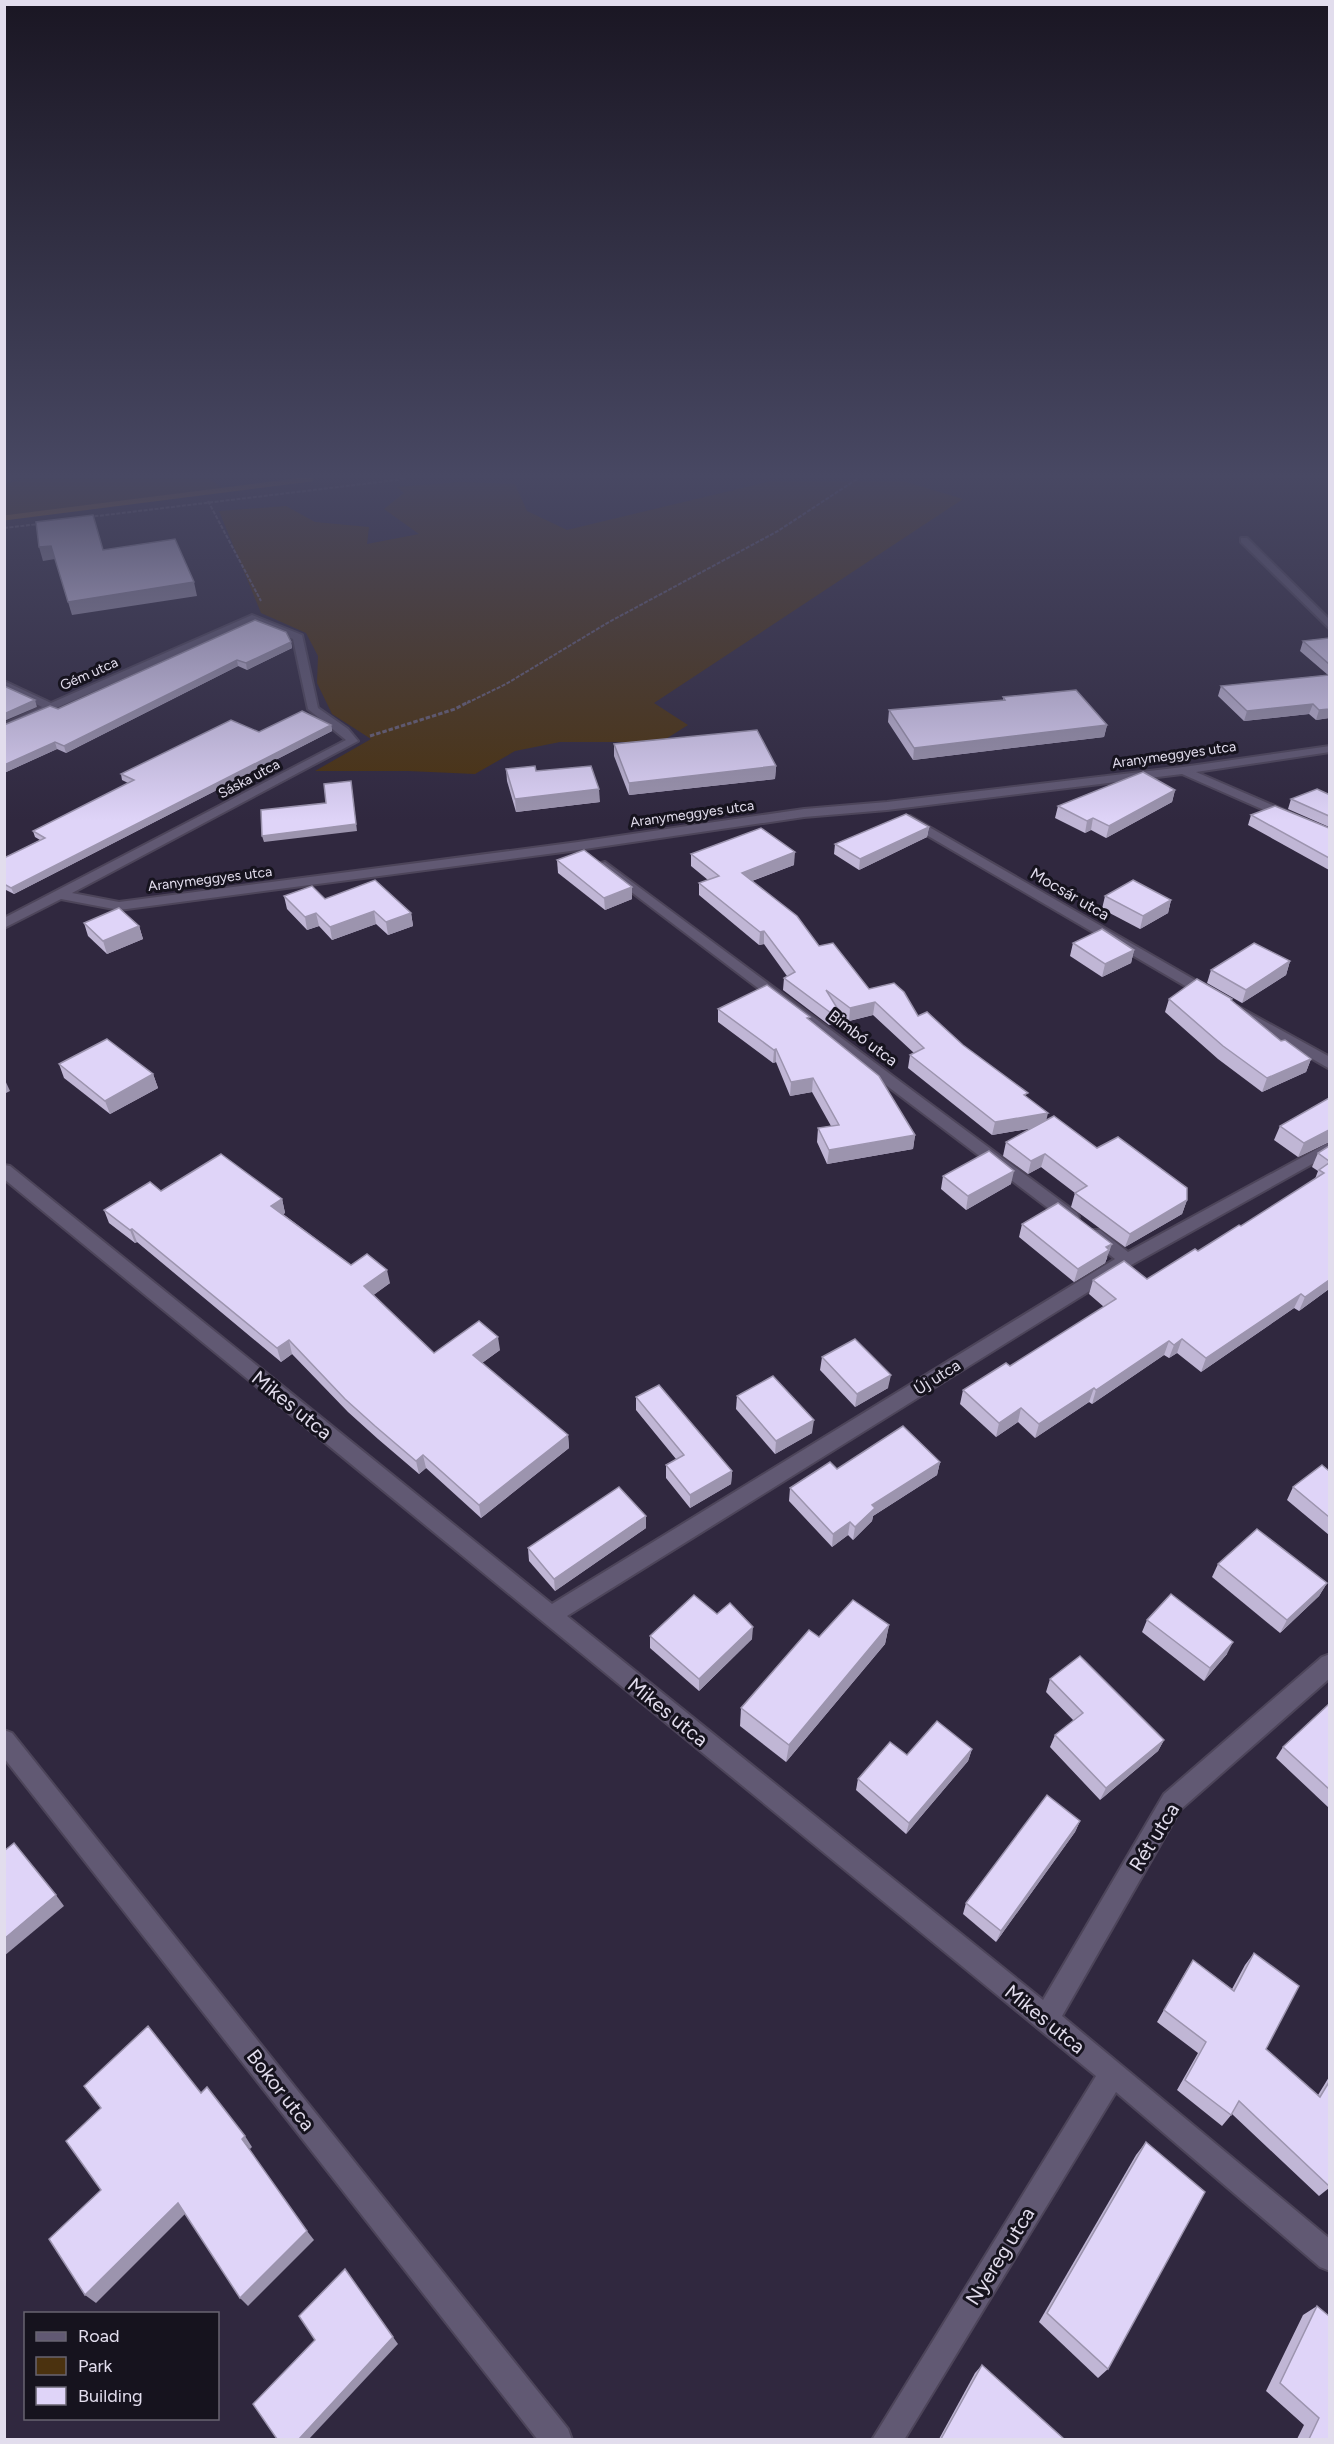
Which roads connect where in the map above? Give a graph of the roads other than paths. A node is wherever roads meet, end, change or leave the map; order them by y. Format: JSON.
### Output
{"nodes":[{"id":1,"x":1296,"y":593,"type":"edge"},
{"id":2,"x":1329,"y":626,"type":"edge"},
{"id":3,"x":4,"y":684,"type":"edge"},
{"id":4,"x":51,"y":707,"type":"junction"},
{"id":5,"x":4,"y":728,"type":"edge"},
{"id":6,"x":352,"y":741,"type":"joint"},
{"id":7,"x":1329,"y":748,"type":"edge"},
{"id":8,"x":1183,"y":770,"type":"junction"},
{"id":9,"x":887,"y":806,"type":"junction"},
{"id":10,"x":1329,"y":835,"type":"edge"},
{"id":11,"x":578,"y":846,"type":"junction"},
{"id":12,"x":59,"y":896,"type":"junction"},
{"id":13,"x":4,"y":924,"type":"edge"},
{"id":14,"x":1329,"y":1064,"type":"edge"},
{"id":15,"x":1329,"y":1147,"type":"edge"},
{"id":16,"x":4,"y":1170,"type":"edge"},
{"id":17,"x":1127,"y":1260,"type":"junction"},
{"id":18,"x":550,"y":1616,"type":"junction"},
{"id":19,"x":1329,"y":1664,"type":"edge"},
{"id":20,"x":4,"y":1740,"type":"edge"},
{"id":21,"x":1046,"y":2020,"type":"junction"},
{"id":22,"x":1113,"y":2073,"type":"junction"},
{"id":23,"x":1329,"y":2257,"type":"edge"},
{"id":24,"x":557,"y":2439,"type":"edge"},
{"id":25,"x":887,"y":2439,"type":"edge"}],
"edges":[{"from":1,"to":2,"type":"street"},
{"from":3,"to":4,"type":"street"},
{"from":4,"to":5,"type":"street","name":"Gém utca"},
{"from":4,"to":6,"type":"street","name":"Gém utca"},
{"from":6,"to":12,"type":"street","name":"Sáska utca"},
{"from":7,"to":8,"type":"street","name":"Aranymeggyes utca"},
{"from":8,"to":9,"type":"street","name":"Aranymeggyes utca"},
{"from":8,"to":10,"type":"street"},
{"from":9,"to":11,"type":"street","name":"Aranymeggyes utca"},
{"from":9,"to":14,"type":"street","name":"Mocsár utca"},
{"from":11,"to":12,"type":"street","name":"Aranymeggyes utca"},
{"from":11,"to":17,"type":"street","name":"Bimbó utca"},
{"from":12,"to":13,"type":"street","name":"Sáska utca"},
{"from":15,"to":17,"type":"street","name":"Új utca"},
{"from":16,"to":18,"type":"street","name":"Mikes utca"},
{"from":17,"to":18,"type":"street","name":"Új utca"},
{"from":18,"to":21,"type":"street","name":"Mikes utca"},
{"from":19,"to":21,"type":"street","name":"Rét utca"},
{"from":20,"to":24,"type":"street","name":"Bokor utca"},
{"from":21,"to":22,"type":"street","name":"Mikes utca"},
{"from":22,"to":23,"type":"street","name":"Mikes utca"},
{"from":22,"to":25,"type":"street","name":"Nyereg utca"}]}
